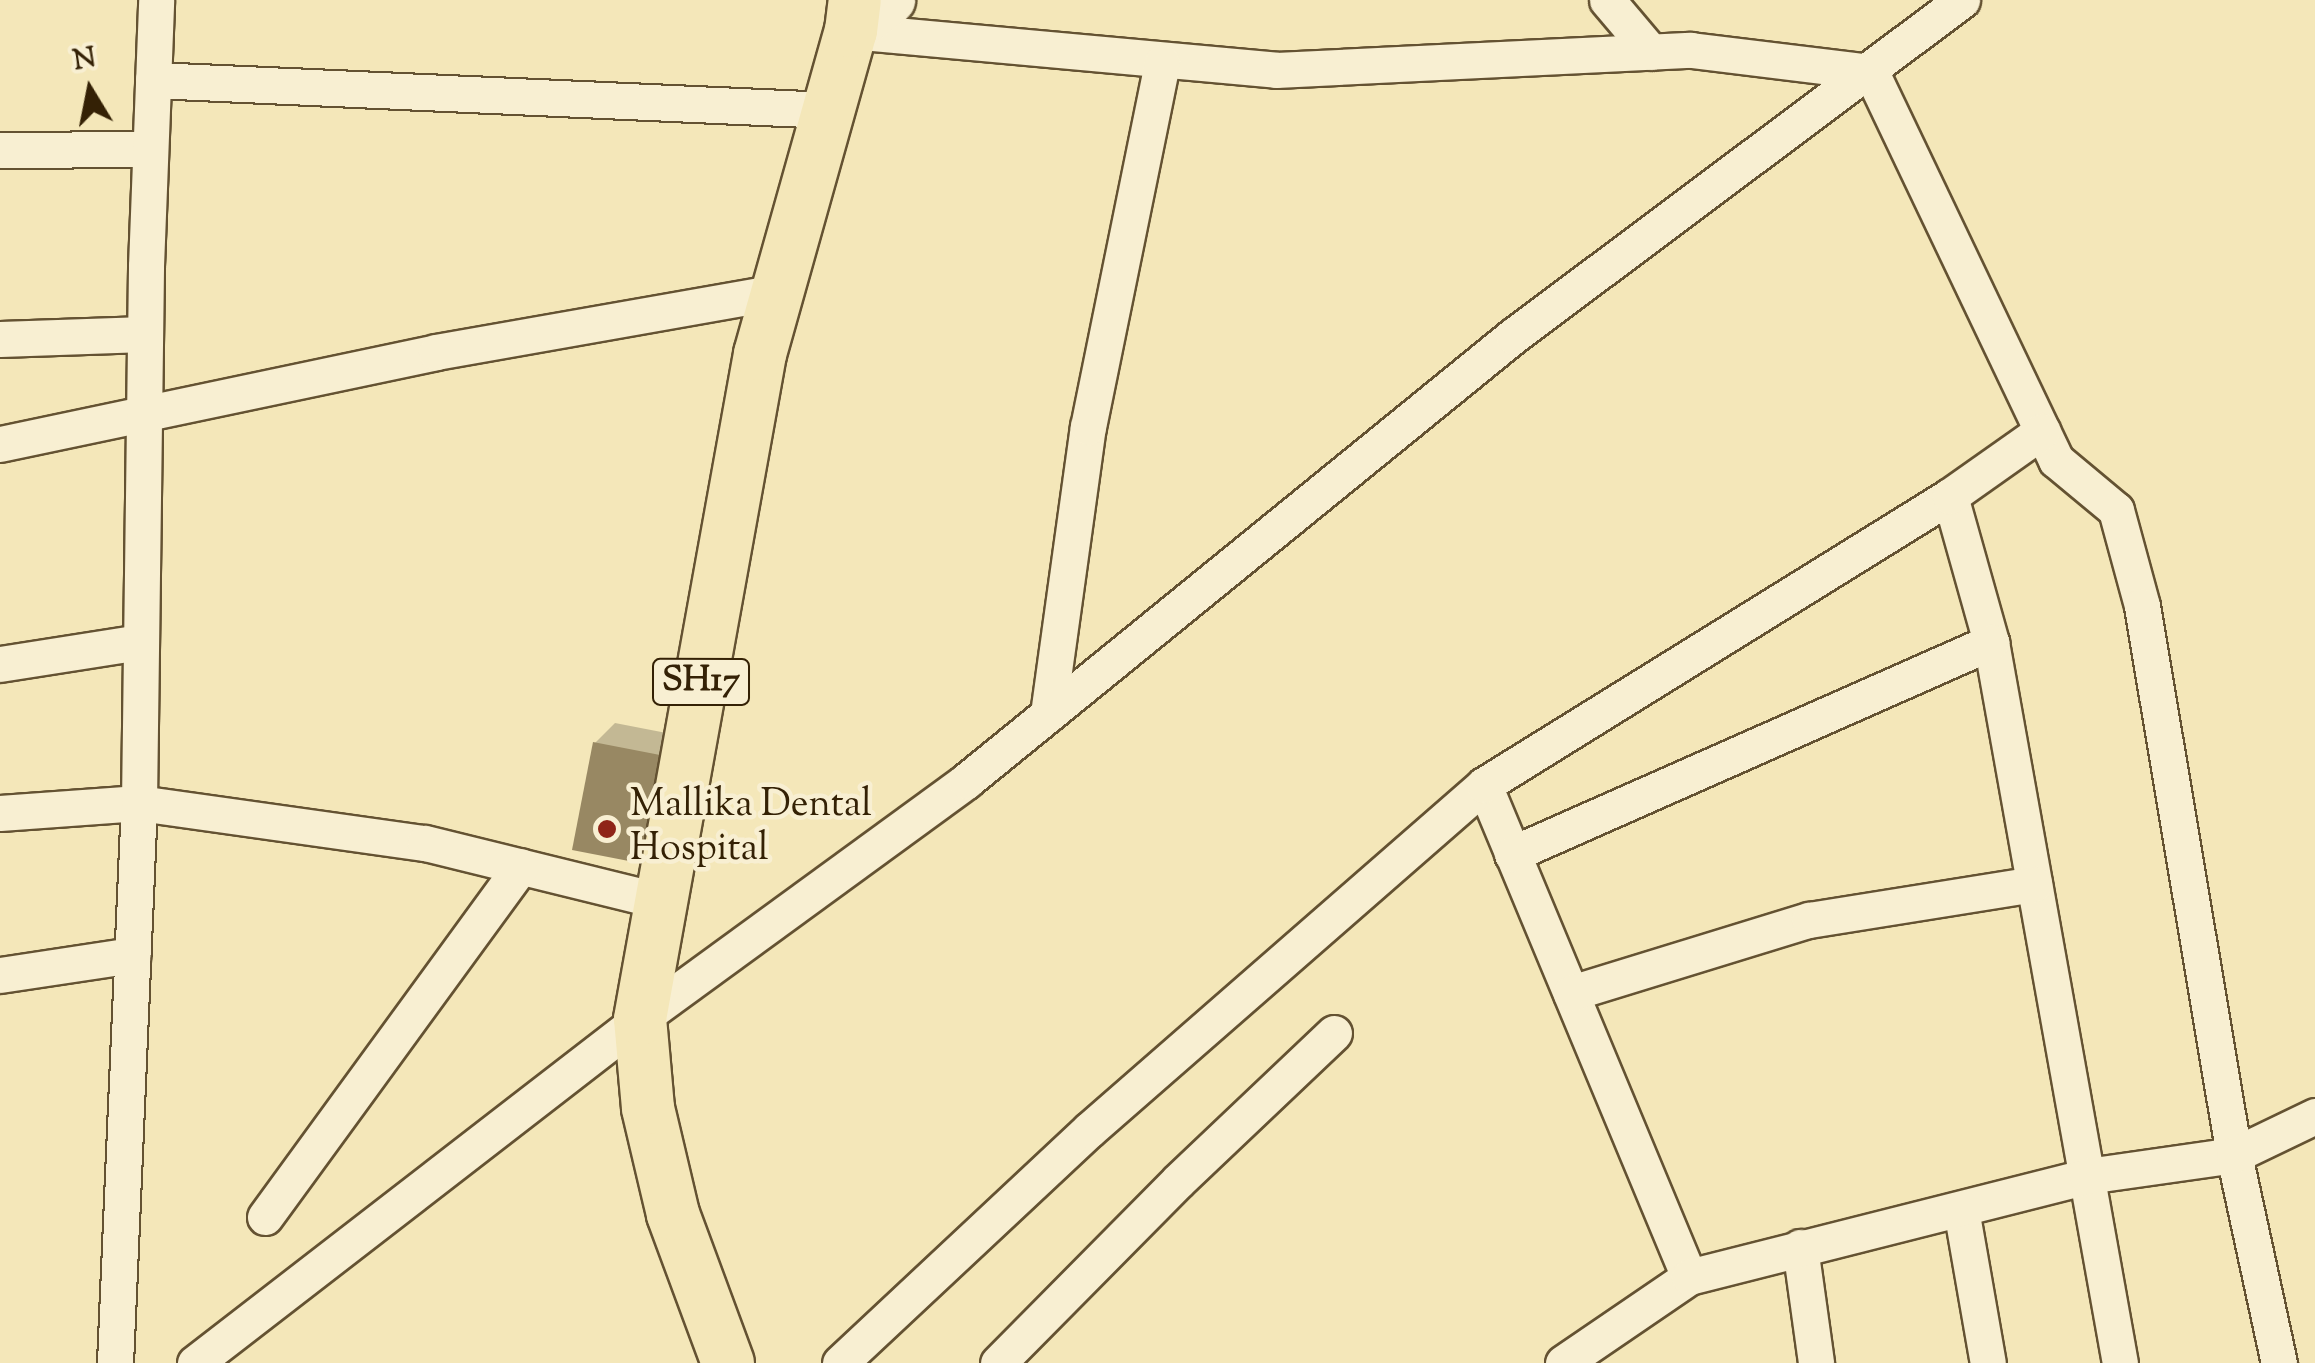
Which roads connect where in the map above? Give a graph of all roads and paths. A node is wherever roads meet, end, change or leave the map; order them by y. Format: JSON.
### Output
{"nodes":[{"id":1,"x":156,"y":0,"type":"edge"},
{"id":2,"x":1607,"y":0,"type":"edge"},
{"id":3,"x":1962,"y":0,"type":"edge"},
{"id":4,"x":865,"y":10,"type":"edge"},
{"id":5,"x":1651,"y":52,"type":"junction"},
{"id":6,"x":1162,"y":62,"type":"junction"},
{"id":7,"x":1871,"y":72,"type":"junction"},
{"id":8,"x":153,"y":80,"type":"junction"},
{"id":9,"x":828,"y":110,"type":"junction"},
{"id":10,"x":0,"y":130,"type":"edge"},
{"id":11,"x":150,"y":149,"type":"junction"},
{"id":12,"x":16,"y":150,"type":"edge"},
{"id":13,"x":777,"y":292,"type":"junction"},
{"id":14,"x":145,"y":334,"type":"junction"},
{"id":15,"x":0,"y":339,"type":"edge"},
{"id":16,"x":144,"y":414,"type":"junction"},
{"id":17,"x":2042,"y":431,"type":"junction"},
{"id":18,"x":0,"y":444,"type":"edge"},
{"id":19,"x":1950,"y":496,"type":"junction"},
{"id":20,"x":140,"y":642,"type":"junction"},
{"id":21,"x":1991,"y":642,"type":"junction"},
{"id":22,"x":0,"y":664,"type":"edge"},
{"id":23,"x":1048,"y":714,"type":"junction"},
{"id":24,"x":1484,"y":786,"type":"junction"},
{"id":25,"x":139,"y":803,"type":"junction"},
{"id":26,"x":0,"y":813,"type":"edge"},
{"id":27,"x":1512,"y":854,"type":"junction"},
{"id":28,"x":520,"y":866,"type":"junction"},
{"id":29,"x":2034,"y":884,"type":"junction"},
{"id":30,"x":661,"y":901,"type":"junction"},
{"id":31,"x":132,"y":955,"type":"junction"},
{"id":32,"x":0,"y":975,"type":"edge"},
{"id":33,"x":1570,"y":993,"type":"junction"},
{"id":34,"x":640,"y":1019,"type":"junction"},
{"id":35,"x":1334,"y":1033,"type":"dead end"},
{"id":36,"x":2315,"y":1116,"type":"edge"},
{"id":37,"x":2234,"y":1155,"type":"junction"},
{"id":38,"x":2087,"y":1176,"type":"junction"},
{"id":39,"x":1961,"y":1209,"type":"junction"},
{"id":40,"x":265,"y":1216,"type":"dead end"},
{"id":41,"x":1800,"y":1247,"type":"junction"},
{"id":42,"x":1689,"y":1276,"type":"junction"},
{"id":43,"x":115,"y":1363,"type":"edge"},
{"id":44,"x":195,"y":1363,"type":"edge"},
{"id":45,"x":728,"y":1363,"type":"edge"},
{"id":46,"x":840,"y":1363,"type":"edge"},
{"id":47,"x":998,"y":1363,"type":"edge"},
{"id":48,"x":1562,"y":1363,"type":"edge"},
{"id":49,"x":1816,"y":1363,"type":"edge"},
{"id":50,"x":1988,"y":1363,"type":"edge"},
{"id":51,"x":2120,"y":1363,"type":"edge"},
{"id":52,"x":2280,"y":1363,"type":"edge"}],
"edges":[{"from":1,"to":8,"type":"street"},
{"from":2,"to":5,"type":"street"},
{"from":3,"to":7,"type":"street"},
{"from":4,"to":6,"type":"street"},
{"from":4,"to":9,"type":"main road","number":"SH17"},
{"from":5,"to":6,"type":"street"},
{"from":5,"to":7,"type":"street"},
{"from":6,"to":23,"type":"street"},
{"from":7,"to":17,"type":"street"},
{"from":7,"to":23,"type":"street"},
{"from":8,"to":9,"type":"street"},
{"from":8,"to":11,"type":"street"},
{"from":9,"to":13,"type":"main road","number":"SH17"},
{"from":10,"to":12,"type":"street"},
{"from":11,"to":12,"type":"street"},
{"from":11,"to":14,"type":"street"},
{"from":13,"to":16,"type":"street"},
{"from":13,"to":30,"type":"main road","number":"SH17"},
{"from":14,"to":15,"type":"street"},
{"from":14,"to":16,"type":"street"},
{"from":16,"to":18,"type":"street"},
{"from":16,"to":20,"type":"street"},
{"from":17,"to":19,"type":"street"},
{"from":17,"to":37,"type":"street"},
{"from":19,"to":21,"type":"street"},
{"from":19,"to":24,"type":"street"},
{"from":20,"to":22,"type":"street"},
{"from":20,"to":25,"type":"street"},
{"from":21,"to":27,"type":"street"},
{"from":21,"to":29,"type":"street"},
{"from":23,"to":34,"type":"street"},
{"from":24,"to":27,"type":"street"},
{"from":24,"to":46,"type":"street"},
{"from":25,"to":26,"type":"street"},
{"from":25,"to":28,"type":"street"},
{"from":25,"to":31,"type":"street"},
{"from":27,"to":33,"type":"street"},
{"from":28,"to":30,"type":"street"},
{"from":28,"to":40,"type":"street"},
{"from":29,"to":33,"type":"street"},
{"from":29,"to":38,"type":"street"},
{"from":30,"to":34,"type":"main road","number":"SH17"},
{"from":31,"to":32,"type":"street"},
{"from":31,"to":43,"type":"street"},
{"from":33,"to":42,"type":"street"},
{"from":34,"to":44,"type":"street"},
{"from":34,"to":45,"type":"main road","number":"SH17"},
{"from":35,"to":47,"type":"street"},
{"from":36,"to":37,"type":"street"},
{"from":37,"to":38,"type":"street"},
{"from":37,"to":52,"type":"street"},
{"from":38,"to":39,"type":"street"},
{"from":38,"to":51,"type":"street"},
{"from":39,"to":41,"type":"street"},
{"from":39,"to":50,"type":"street"},
{"from":41,"to":42,"type":"street"},
{"from":41,"to":49,"type":"street"},
{"from":42,"to":48,"type":"street"}]}
